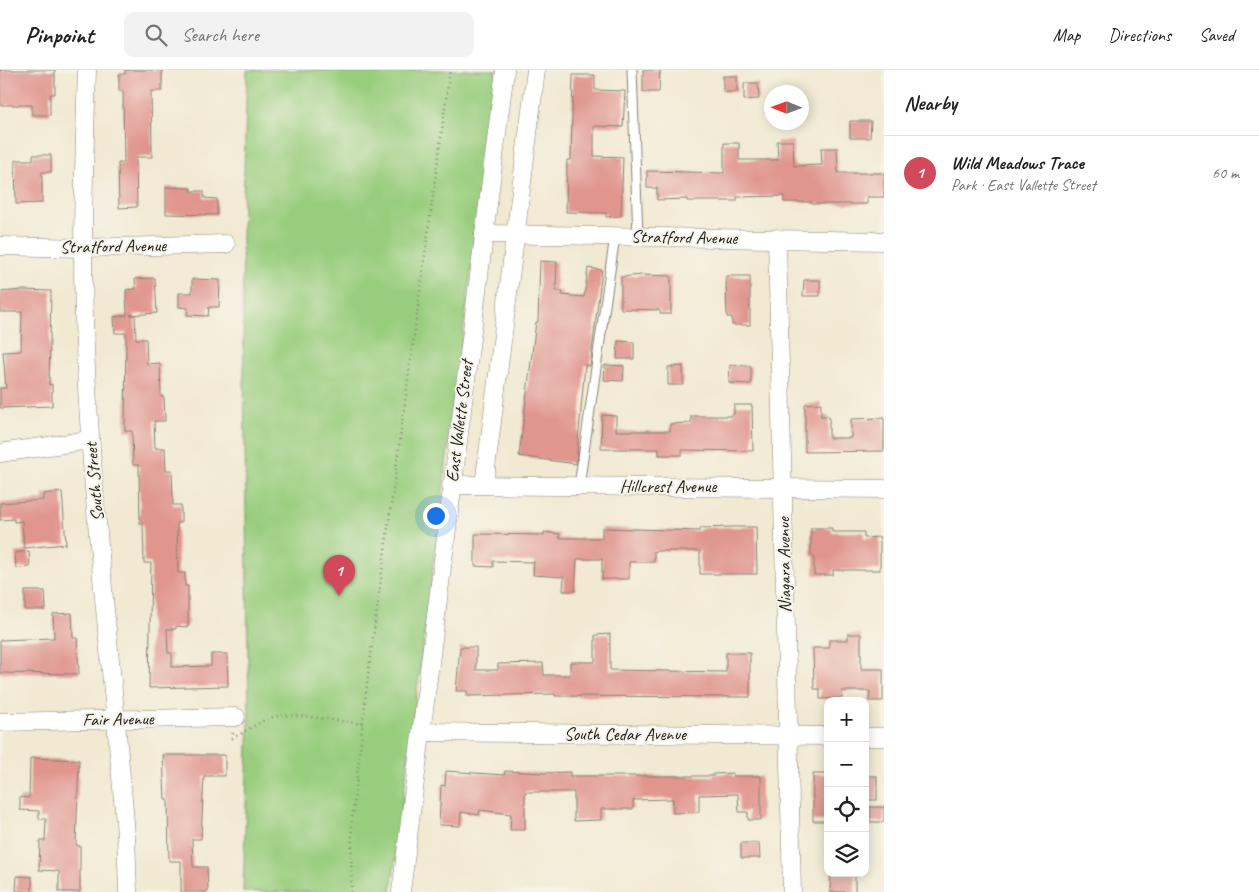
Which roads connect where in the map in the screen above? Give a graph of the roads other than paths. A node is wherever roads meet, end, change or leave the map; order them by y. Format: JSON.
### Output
{"nodes":[{"id":1,"x":87,"y":70,"type":"edge"},
{"id":2,"x":505,"y":70,"type":"edge"},
{"id":3,"x":536,"y":70,"type":"edge"},
{"id":4,"x":632,"y":70,"type":"edge"},
{"id":5,"x":484,"y":234,"type":"junction"},
{"id":6,"x":515,"y":234,"type":"junction"},
{"id":7,"x":614,"y":236,"type":"junction"},
{"id":8,"x":638,"y":236,"type":"junction"},
{"id":9,"x":777,"y":238,"type":"junction"},
{"id":10,"x":884,"y":241,"type":"edge"},
{"id":11,"x":226,"y":244,"type":"dead end"},
{"id":12,"x":0,"y":246,"type":"edge"},
{"id":13,"x":84,"y":248,"type":"junction"},
{"id":14,"x":90,"y":440,"type":"junction"},
{"id":15,"x":0,"y":453,"type":"edge"},
{"id":16,"x":451,"y":485,"type":"junction"},
{"id":17,"x":484,"y":485,"type":"junction"},
{"id":18,"x":579,"y":486,"type":"junction"},
{"id":19,"x":782,"y":487,"type":"junction"},
{"id":20,"x":884,"y":489,"type":"edge"},
{"id":21,"x":236,"y":717,"type":"road end"},
{"id":22,"x":117,"y":719,"type":"junction"},
{"id":23,"x":0,"y":722,"type":"edge"},
{"id":24,"x":422,"y":732,"type":"junction"},
{"id":25,"x":788,"y":735,"type":"junction"},
{"id":26,"x":824,"y":736,"type":"edge"},
{"id":27,"x":869,"y":737,"type":"edge"},
{"id":28,"x":884,"y":737,"type":"edge"},
{"id":29,"x":128,"y":892,"type":"edge"},
{"id":30,"x":401,"y":892,"type":"edge"},
{"id":31,"x":792,"y":892,"type":"edge"}],
"edges":[{"from":1,"to":13,"type":"street","name":"South Street"},
{"from":2,"to":5,"type":"street","name":"East Vallette Street"},
{"from":3,"to":6,"type":"street","name":"East Vallette Street"},
{"from":4,"to":8,"type":"lane"},
{"from":5,"to":6,"type":"street","name":"Stratford Avenue"},
{"from":5,"to":16,"type":"street","name":"East Vallette Street"},
{"from":6,"to":7,"type":"street","name":"Stratford Avenue"},
{"from":6,"to":17,"type":"street","name":"East Vallette Street"},
{"from":7,"to":8,"type":"street","name":"Stratford Avenue"},
{"from":7,"to":18,"type":"lane"},
{"from":8,"to":9,"type":"street","name":"Stratford Avenue"},
{"from":9,"to":10,"type":"street","name":"Stratford Avenue"},
{"from":9,"to":19,"type":"street","name":"Niagara Avenue"},
{"from":11,"to":13,"type":"street","name":"Stratford Avenue"},
{"from":12,"to":13,"type":"street","name":"Stratford Avenue"},
{"from":13,"to":14,"type":"street","name":"South Street"},
{"from":14,"to":15,"type":"street"},
{"from":14,"to":22,"type":"street","name":"South Street"},
{"from":16,"to":17,"type":"street","name":"Hillcrest Avenue"},
{"from":16,"to":24,"type":"street","name":"East Vallette Street"},
{"from":17,"to":18,"type":"street","name":"Hillcrest Avenue"},
{"from":18,"to":19,"type":"street","name":"Hillcrest Avenue"},
{"from":19,"to":20,"type":"street","name":"Hillcrest Avenue"},
{"from":19,"to":25,"type":"street","name":"Niagara Avenue"},
{"from":21,"to":22,"type":"street","name":"Fair Avenue"},
{"from":22,"to":23,"type":"street","name":"Fair Avenue"},
{"from":22,"to":29,"type":"street","name":"South Street"},
{"from":24,"to":25,"type":"street","name":"South Cedar Avenue"},
{"from":24,"to":30,"type":"street","name":"East Vallette Street"},
{"from":25,"to":26,"type":"street","name":"South Cedar Avenue"},
{"from":25,"to":31,"type":"street","name":"Niagara Avenue"},
{"from":27,"to":28,"type":"street"}]}
